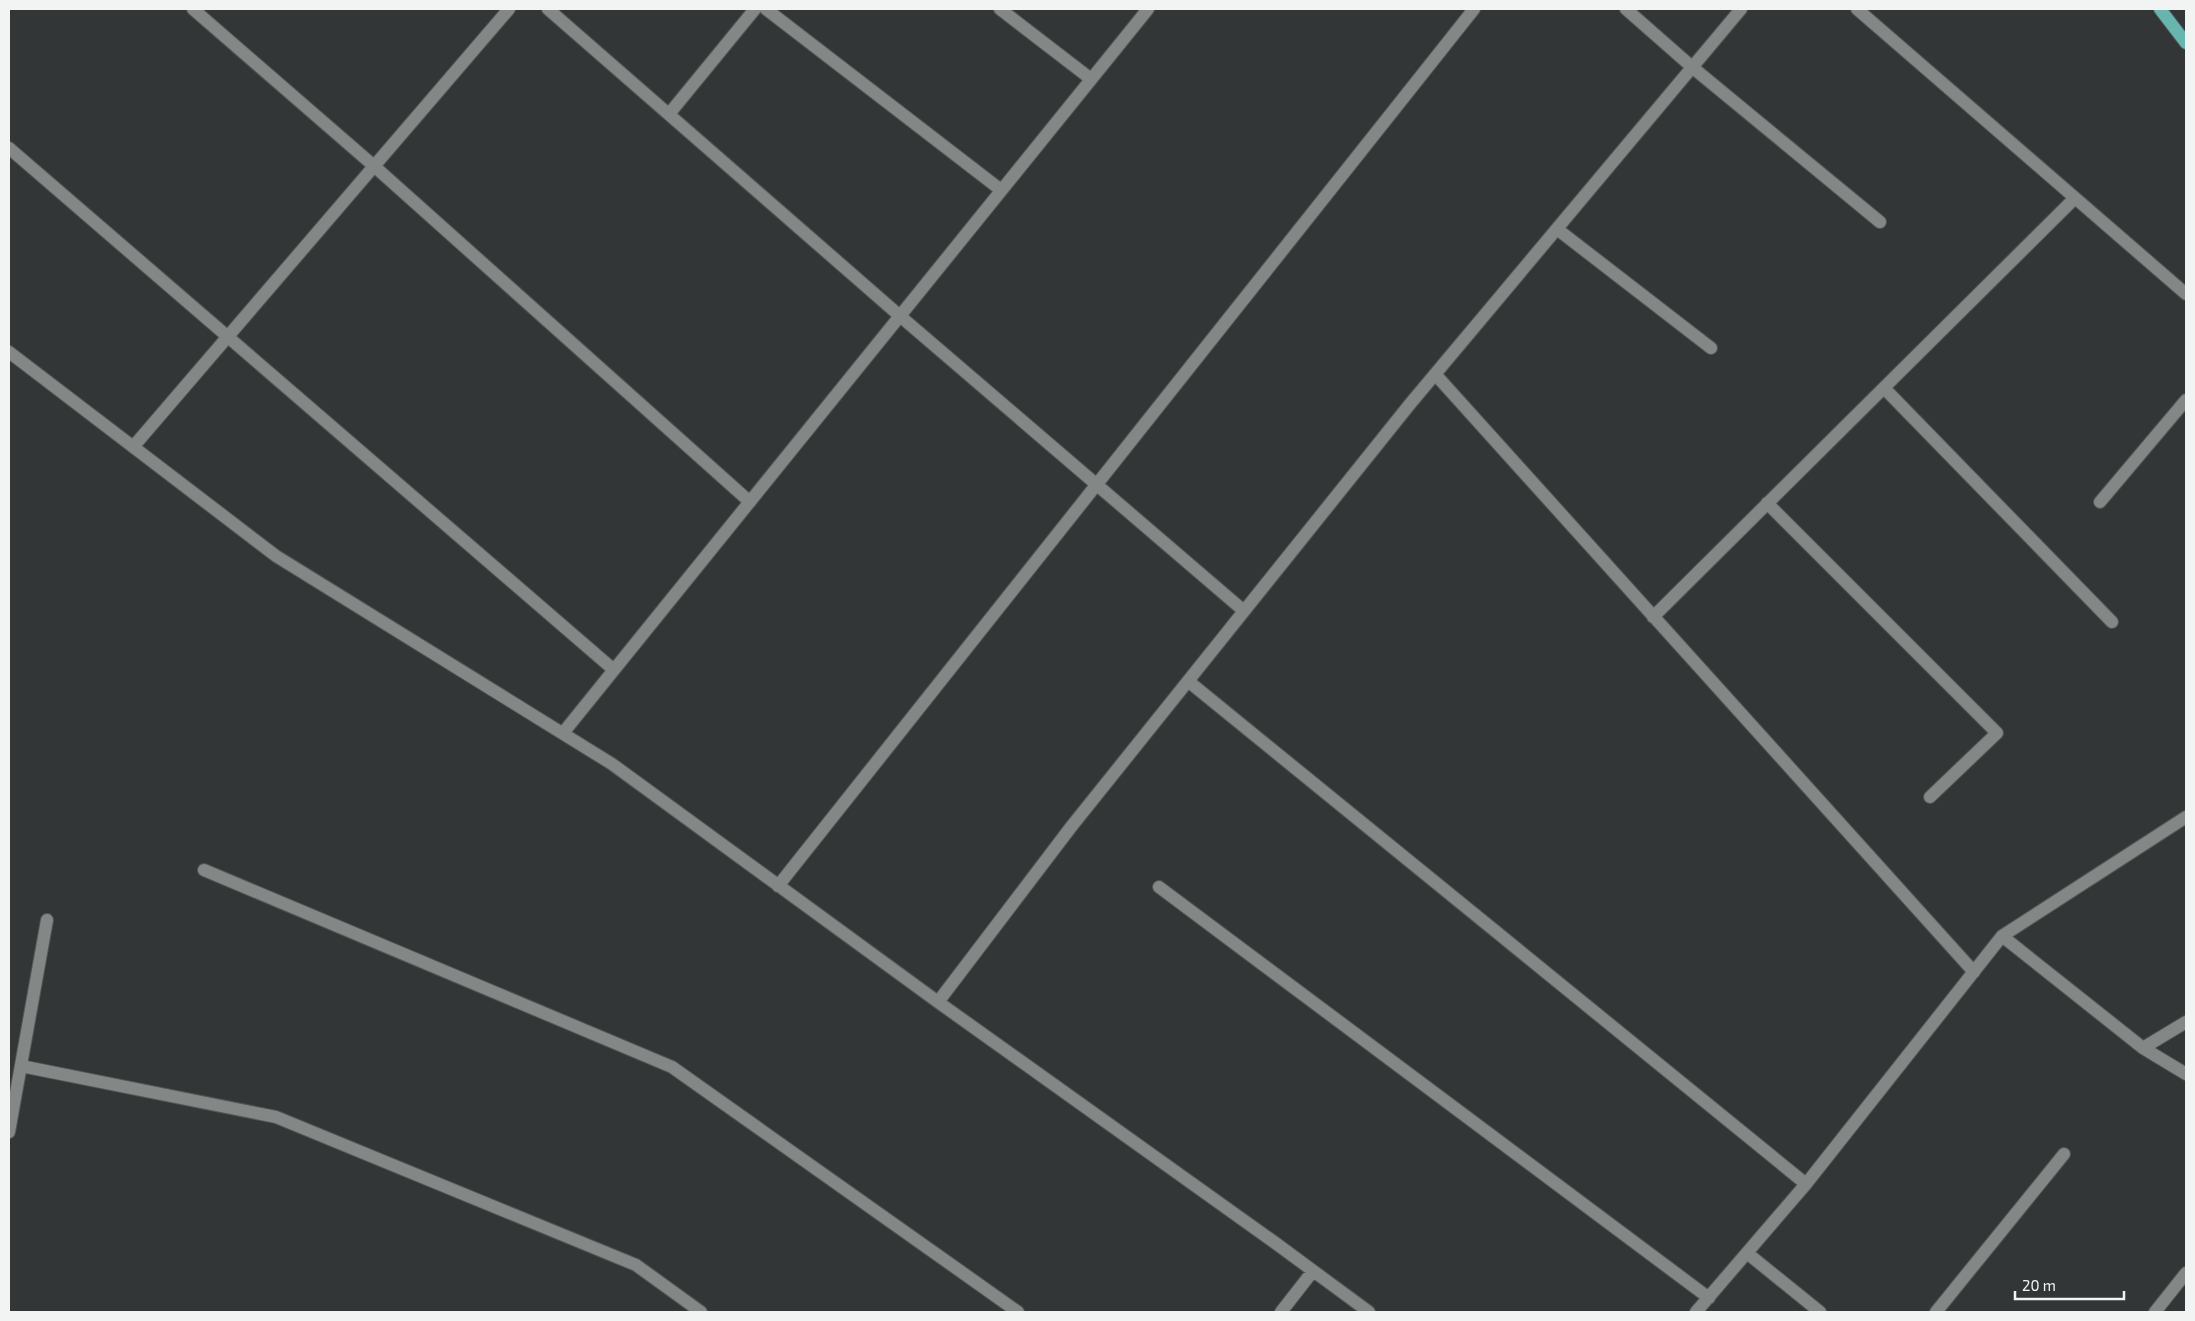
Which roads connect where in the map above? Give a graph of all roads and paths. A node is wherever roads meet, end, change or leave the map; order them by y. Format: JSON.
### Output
{"nodes":[{"id":1,"x":193,"y":9,"type":"edge"},
{"id":2,"x":509,"y":9,"type":"edge"},
{"id":3,"x":548,"y":9,"type":"edge"},
{"id":4,"x":755,"y":9,"type":"edge"},
{"id":5,"x":766,"y":9,"type":"edge"},
{"id":6,"x":1000,"y":9,"type":"edge"},
{"id":7,"x":1148,"y":9,"type":"edge"},
{"id":8,"x":1474,"y":9,"type":"edge"},
{"id":9,"x":1626,"y":9,"type":"edge"},
{"id":10,"x":1741,"y":9,"type":"edge"},
{"id":11,"x":1857,"y":9,"type":"edge"},
{"id":12,"x":2160,"y":9,"type":"edge"},
{"id":13,"x":2186,"y":43,"type":"edge"},
{"id":14,"x":1692,"y":67,"type":"junction"},
{"id":15,"x":1091,"y":80,"type":"junction"},
{"id":16,"x":669,"y":114,"type":"junction"},
{"id":17,"x":9,"y":148,"type":"edge"},
{"id":18,"x":374,"y":166,"type":"junction"},
{"id":19,"x":1001,"y":190,"type":"junction"},
{"id":20,"x":2076,"y":198,"type":"junction"},
{"id":21,"x":1880,"y":222,"type":"dead end"},
{"id":22,"x":1556,"y":229,"type":"junction"},
{"id":23,"x":2186,"y":294,"type":"edge"},
{"id":24,"x":900,"y":316,"type":"junction"},
{"id":25,"x":228,"y":336,"type":"junction"},
{"id":26,"x":1711,"y":348,"type":"dead end"},
{"id":27,"x":9,"y":352,"type":"edge"},
{"id":28,"x":1435,"y":374,"type":"junction"},
{"id":29,"x":1884,"y":388,"type":"junction"},
{"id":30,"x":2186,"y":400,"type":"edge"},
{"id":31,"x":133,"y":447,"type":"junction"},
{"id":32,"x":1097,"y":484,"type":"junction"},
{"id":33,"x":750,"y":502,"type":"junction"},
{"id":34,"x":2100,"y":502,"type":"dead end"},
{"id":35,"x":1768,"y":503,"type":"junction"},
{"id":36,"x":1244,"y":611,"type":"junction"},
{"id":37,"x":1653,"y":617,"type":"junction"},
{"id":38,"x":2112,"y":622,"type":"dead end"},
{"id":39,"x":614,"y":670,"type":"junction"},
{"id":40,"x":1188,"y":681,"type":"junction"},
{"id":41,"x":563,"y":733,"type":"junction"},
{"id":42,"x":1930,"y":797,"type":"dead end"},
{"id":43,"x":2186,"y":816,"type":"edge"},
{"id":44,"x":204,"y":870,"type":"dead end"},
{"id":45,"x":778,"y":886,"type":"junction"},
{"id":46,"x":1159,"y":887,"type":"dead end"},
{"id":47,"x":47,"y":920,"type":"dead end"},
{"id":48,"x":2002,"y":936,"type":"junction"},
{"id":49,"x":1974,"y":972,"type":"junction"},
{"id":50,"x":938,"y":1002,"type":"junction"},
{"id":51,"x":2186,"y":1022,"type":"edge"},
{"id":52,"x":2143,"y":1048,"type":"junction"},
{"id":53,"x":21,"y":1066,"type":"junction"},
{"id":54,"x":2186,"y":1074,"type":"edge"},
{"id":55,"x":9,"y":1132,"type":"edge"},
{"id":56,"x":2064,"y":1154,"type":"dead end"},
{"id":57,"x":1806,"y":1184,"type":"junction"},
{"id":58,"x":1747,"y":1253,"type":"junction"},
{"id":59,"x":1314,"y":1271,"type":"junction"},
{"id":60,"x":2186,"y":1273,"type":"edge"},
{"id":61,"x":1708,"y":1298,"type":"junction"},
{"id":62,"x":702,"y":1312,"type":"edge"},
{"id":63,"x":1018,"y":1312,"type":"edge"},
{"id":64,"x":1281,"y":1312,"type":"edge"},
{"id":65,"x":1369,"y":1312,"type":"edge"},
{"id":66,"x":1696,"y":1312,"type":"edge"},
{"id":67,"x":1820,"y":1312,"type":"edge"},
{"id":68,"x":1936,"y":1312,"type":"edge"},
{"id":69,"x":2155,"y":1312,"type":"edge"}],
"edges":[{"from":1,"to":18,"type":"street"},
{"from":2,"to":18,"type":"street"},
{"from":3,"to":16,"type":"street"},
{"from":4,"to":16,"type":"street"},
{"from":5,"to":19,"type":"street"},
{"from":6,"to":15,"type":"street"},
{"from":7,"to":15,"type":"street"},
{"from":8,"to":32,"type":"street"},
{"from":9,"to":14,"type":"street"},
{"from":10,"to":14,"type":"street"},
{"from":11,"to":20,"type":"street"},
{"from":12,"to":13,"type":"main road"},
{"from":14,"to":21,"type":"street"},
{"from":14,"to":22,"type":"street"},
{"from":15,"to":19,"type":"street"},
{"from":16,"to":24,"type":"street"},
{"from":17,"to":25,"type":"street"},
{"from":18,"to":25,"type":"street"},
{"from":18,"to":33,"type":"street"},
{"from":19,"to":24,"type":"street"},
{"from":20,"to":23,"type":"street"},
{"from":20,"to":29,"type":"street"},
{"from":22,"to":26,"type":"street"},
{"from":22,"to":28,"type":"street"},
{"from":24,"to":32,"type":"street"},
{"from":24,"to":33,"type":"street"},
{"from":25,"to":31,"type":"street"},
{"from":25,"to":39,"type":"street"},
{"from":27,"to":31,"type":"street"},
{"from":28,"to":36,"type":"street"},
{"from":28,"to":37,"type":"street"},
{"from":29,"to":35,"type":"street"},
{"from":29,"to":38,"type":"street"},
{"from":30,"to":34,"type":"street"},
{"from":31,"to":41,"type":"street"},
{"from":32,"to":36,"type":"street"},
{"from":32,"to":45,"type":"street"},
{"from":33,"to":39,"type":"street"},
{"from":35,"to":37,"type":"street"},
{"from":35,"to":42,"type":"street"},
{"from":36,"to":40,"type":"street"},
{"from":37,"to":49,"type":"street"},
{"from":39,"to":41,"type":"street"},
{"from":40,"to":50,"type":"street"},
{"from":40,"to":57,"type":"street"},
{"from":41,"to":45,"type":"street"},
{"from":43,"to":48,"type":"street"},
{"from":44,"to":63,"type":"street"},
{"from":45,"to":50,"type":"street"},
{"from":46,"to":61,"type":"street"},
{"from":47,"to":53,"type":"street"},
{"from":48,"to":49,"type":"street"},
{"from":48,"to":52,"type":"street"},
{"from":49,"to":57,"type":"street"},
{"from":50,"to":59,"type":"street"},
{"from":51,"to":52,"type":"street"},
{"from":52,"to":54,"type":"street"},
{"from":53,"to":55,"type":"street"},
{"from":53,"to":62,"type":"street"},
{"from":56,"to":68,"type":"street"},
{"from":57,"to":58,"type":"street"},
{"from":58,"to":61,"type":"street"},
{"from":58,"to":67,"type":"street"},
{"from":59,"to":64,"type":"street"},
{"from":59,"to":65,"type":"street"},
{"from":60,"to":69,"type":"street"},
{"from":61,"to":66,"type":"street"}]}
